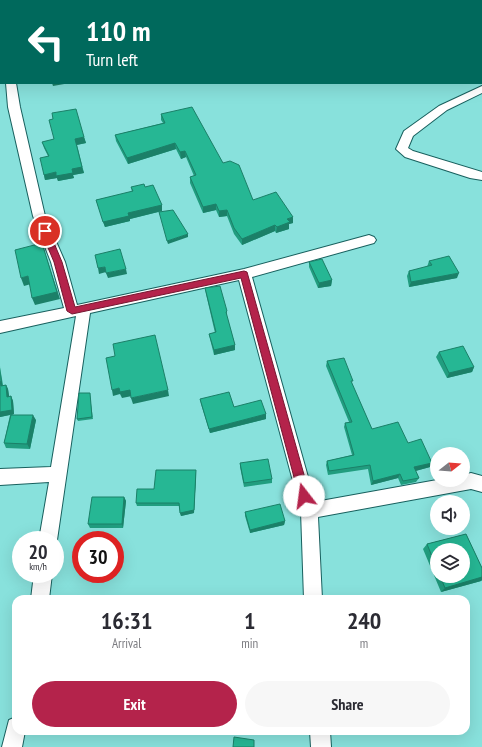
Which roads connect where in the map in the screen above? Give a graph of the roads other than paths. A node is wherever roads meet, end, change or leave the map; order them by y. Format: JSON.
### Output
{"nodes":[{"id":1,"x":11,"y":84,"type":"edge"},
{"id":2,"x":482,"y":89,"type":"edge"},
{"id":3,"x":482,"y":176,"type":"edge"},
{"id":4,"x":369,"y":240,"type":"dead end"},
{"id":5,"x":244,"y":274,"type":"junction"},
{"id":6,"x":78,"y":310,"type":"junction"},
{"id":7,"x":0,"y":327,"type":"edge"},
{"id":8,"x":58,"y":474,"type":"junction"},
{"id":9,"x":0,"y":477,"type":"edge"},
{"id":10,"x":482,"y":484,"type":"edge"},
{"id":11,"x":309,"y":511,"type":"junction"},
{"id":12,"x":49,"y":531,"type":"edge"},
{"id":13,"x":42,"y":583,"type":"edge"},
{"id":14,"x":40,"y":595,"type":"edge"},
{"id":15,"x":313,"y":595,"type":"edge"},
{"id":16,"x":14,"y":735,"type":"edge"},
{"id":17,"x":320,"y":735,"type":"edge"},
{"id":18,"x":12,"y":747,"type":"edge"},
{"id":19,"x":321,"y":747,"type":"edge"}],
"edges":[{"from":1,"to":6,"type":"street"},
{"from":2,"to":3,"type":"street"},
{"from":4,"to":5,"type":"street"},
{"from":5,"to":6,"type":"street"},
{"from":5,"to":11,"type":"street"},
{"from":6,"to":7,"type":"street"},
{"from":6,"to":8,"type":"street"},
{"from":8,"to":9,"type":"street"},
{"from":8,"to":12,"type":"street"},
{"from":10,"to":11,"type":"street"},
{"from":11,"to":15,"type":"street"},
{"from":13,"to":14,"type":"street"},
{"from":16,"to":18,"type":"street"},
{"from":17,"to":19,"type":"street"}]}
